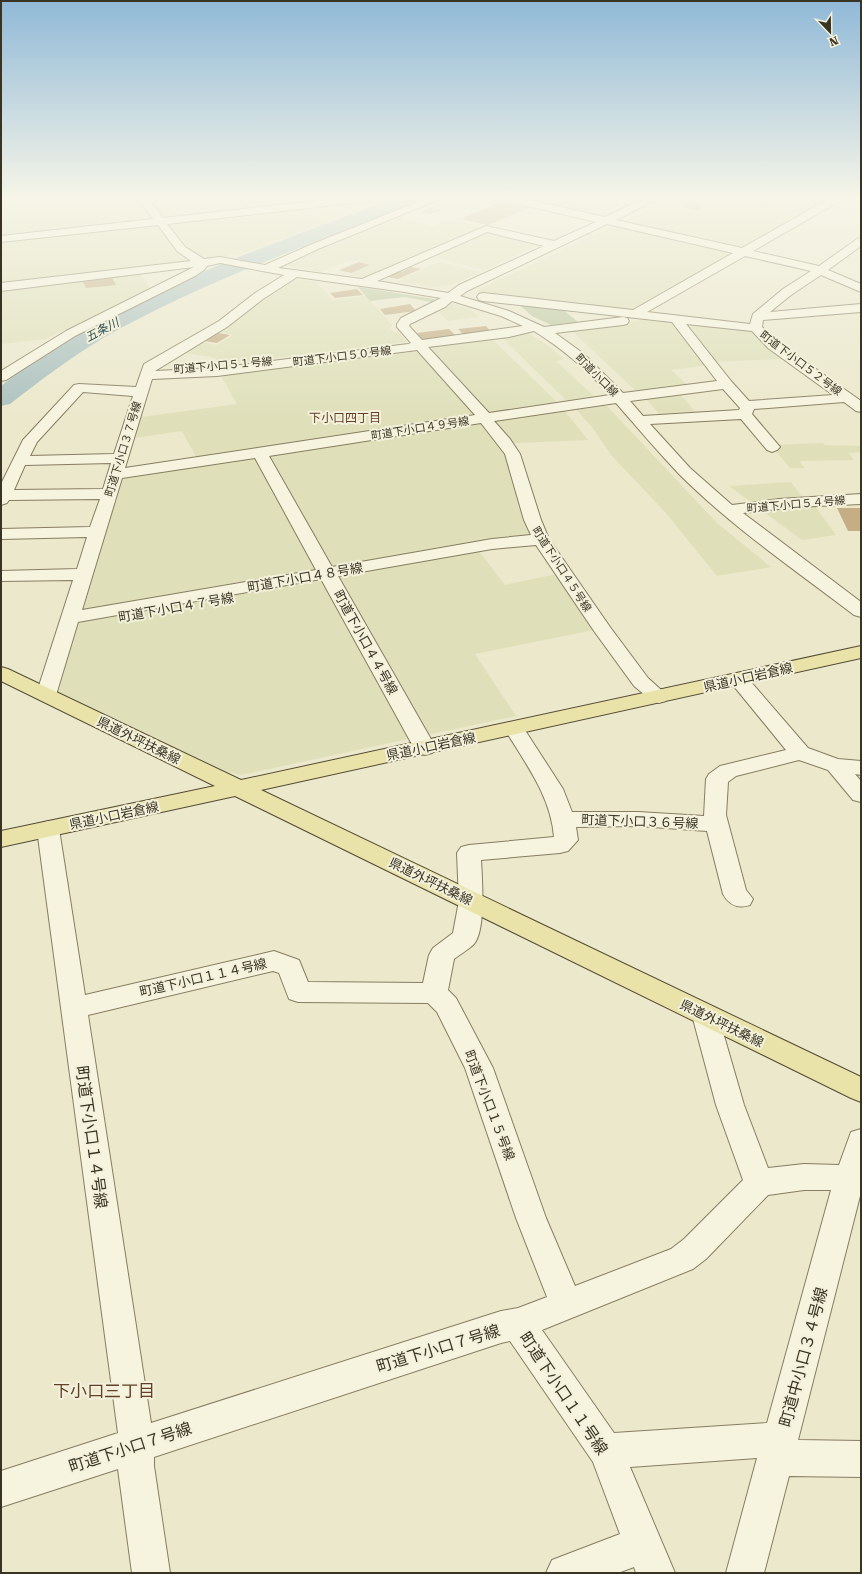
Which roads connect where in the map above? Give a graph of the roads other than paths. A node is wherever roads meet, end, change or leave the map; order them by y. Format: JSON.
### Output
{"nodes":[{"id":1,"x":131,"y":271,"type":"edge"},
{"id":2,"x":195,"y":271,"type":"edge"},
{"id":3,"x":280,"y":271,"type":"edge"},
{"id":4,"x":389,"y":271,"type":"edge"},
{"id":5,"x":498,"y":271,"type":"edge"},
{"id":6,"x":712,"y":271,"type":"edge"},
{"id":7,"x":820,"y":271,"type":"edge"},
{"id":8,"x":821,"y":271,"type":"edge"},
{"id":9,"x":294,"y":274,"type":"junction"},
{"id":10,"x":861,"y":275,"type":"edge"},
{"id":11,"x":836,"y":278,"type":"junction"},
{"id":12,"x":362,"y":283,"type":"junction"},
{"id":13,"x":1,"y":287,"type":"edge"},
{"id":14,"x":861,"y":288,"type":"edge"},
{"id":15,"x":861,"y":293,"type":"edge"},
{"id":16,"x":845,"y":295,"type":"dead end"},
{"id":17,"x":451,"y":296,"type":"junction"},
{"id":18,"x":477,"y":296,"type":"dead end"},
{"id":19,"x":861,"y":308,"type":"edge"},
{"id":20,"x":641,"y":315,"type":"junction"},
{"id":21,"x":676,"y":319,"type":"junction"},
{"id":22,"x":756,"y":323,"type":"junction"},
{"id":23,"x":539,"y":329,"type":"junction"},
{"id":24,"x":418,"y":344,"type":"junction"},
{"id":25,"x":147,"y":373,"type":"junction"},
{"id":26,"x":1,"y":377,"type":"edge"},
{"id":27,"x":726,"y":384,"type":"junction"},
{"id":28,"x":140,"y":392,"type":"junction"},
{"id":29,"x":620,"y":398,"type":"junction"},
{"id":30,"x":848,"y":398,"type":"junction"},
{"id":31,"x":861,"y":408,"type":"edge"},
{"id":32,"x":745,"y":409,"type":"junction"},
{"id":33,"x":484,"y":418,"type":"junction"},
{"id":34,"x":641,"y":420,"type":"junction"},
{"id":35,"x":772,"y":447,"type":"dead end"},
{"id":36,"x":259,"y":452,"type":"junction"},
{"id":37,"x":121,"y":458,"type":"junction"},
{"id":38,"x":19,"y":461,"type":"junction"},
{"id":39,"x":116,"y":474,"type":"junction"},
{"id":40,"x":109,"y":494,"type":"junction"},
{"id":41,"x":2,"y":498,"type":"edge"},
{"id":42,"x":861,"y":499,"type":"edge"},
{"id":43,"x":730,"y":510,"type":"junction"},
{"id":44,"x":97,"y":532,"type":"junction"},
{"id":45,"x":1,"y":534,"type":"edge"},
{"id":46,"x":540,"y":539,"type":"junction"},
{"id":47,"x":84,"y":574,"type":"junction"},
{"id":48,"x":1,"y":576,"type":"edge"},
{"id":49,"x":330,"y":576,"type":"junction"},
{"id":50,"x":861,"y":612,"type":"edge"},
{"id":51,"x":69,"y":622,"type":"junction"},
{"id":52,"x":861,"y":652,"type":"edge"},
{"id":53,"x":1,"y":673,"type":"edge"},
{"id":54,"x":738,"y":679,"type":"junction"},
{"id":55,"x":46,"y":695,"type":"junction"},
{"id":56,"x":659,"y":697,"type":"junction"},
{"id":57,"x":514,"y":728,"type":"junction"},
{"id":58,"x":426,"y":748,"type":"junction"},
{"id":59,"x":800,"y":753,"type":"junction"},
{"id":60,"x":836,"y":765,"type":"junction"},
{"id":61,"x":861,"y":768,"type":"edge"},
{"id":62,"x":238,"y":788,"type":"junction"},
{"id":63,"x":861,"y":795,"type":"edge"},
{"id":64,"x":564,"y":820,"type":"junction"},
{"id":65,"x":716,"y":824,"type":"junction"},
{"id":66,"x":48,"y":829,"type":"junction"},
{"id":67,"x":1,"y":839,"type":"edge"},
{"id":68,"x":741,"y":898,"type":"dead end"},
{"id":69,"x":472,"y":901,"type":"junction"},
{"id":70,"x":434,"y":993,"type":"junction"},
{"id":71,"x":74,"y":1008,"type":"junction"},
{"id":72,"x":705,"y":1015,"type":"junction"},
{"id":73,"x":861,"y":1090,"type":"edge"},
{"id":74,"x":861,"y":1141,"type":"edge"},
{"id":75,"x":849,"y":1180,"type":"junction"},
{"id":76,"x":759,"y":1183,"type":"junction"},
{"id":77,"x":567,"y":1305,"type":"junction"},
{"id":78,"x":518,"y":1324,"type":"junction"},
{"id":79,"x":137,"y":1444,"type":"junction"},
{"id":80,"x":778,"y":1450,"type":"junction"},
{"id":81,"x":606,"y":1452,"type":"junction"},
{"id":82,"x":861,"y":1459,"type":"edge"},
{"id":83,"x":1,"y":1489,"type":"edge"},
{"id":84,"x":649,"y":1559,"type":"edge"},
{"id":85,"x":151,"y":1573,"type":"edge"},
{"id":86,"x":565,"y":1573,"type":"edge"},
{"id":87,"x":745,"y":1573,"type":"edge"}],
"edges":[{"from":1,"to":13,"type":"street"},
{"from":2,"to":26,"type":"street"},
{"from":3,"to":9,"type":"street","name":"町道小口線"},
{"from":4,"to":12,"type":"street"},
{"from":5,"to":17,"type":"street"},
{"from":6,"to":20,"type":"street"},
{"from":7,"to":22,"type":"street"},
{"from":8,"to":11,"type":"street"},
{"from":9,"to":12,"type":"street","name":"町道小口線"},
{"from":9,"to":25,"type":"street"},
{"from":10,"to":11,"type":"street"},
{"from":11,"to":14,"type":"street"},
{"from":12,"to":17,"type":"street","name":"町道小口線"},
{"from":15,"to":16,"type":"street"},
{"from":17,"to":23,"type":"street","name":"町道小口線"},
{"from":17,"to":24,"type":"street","name":"町道下小口４５号線"},
{"from":18,"to":20,"type":"street","name":"町道下小口５２号線"},
{"from":19,"to":22,"type":"street"},
{"from":20,"to":21,"type":"street","name":"町道下小口５２号線"},
{"from":20,"to":23,"type":"street","name":"町道下小口５０号線"},
{"from":21,"to":22,"type":"street","name":"町道下小口５２号線"},
{"from":21,"to":27,"type":"street"},
{"from":22,"to":30,"type":"street","name":"町道下小口５２号線"},
{"from":23,"to":24,"type":"street","name":"町道下小口５０号線"},
{"from":23,"to":29,"type":"street","name":"町道小口線"},
{"from":24,"to":25,"type":"street","name":"町道下小口５１号線"},
{"from":24,"to":25,"type":"street","name":"町道下小口５０号線"},
{"from":24,"to":33,"type":"street","name":"町道下小口４５号線"},
{"from":25,"to":28,"type":"street","name":"町道下小口３７号線"},
{"from":27,"to":29,"type":"street","name":"町道下小口４９号線"},
{"from":27,"to":32,"type":"street"},
{"from":28,"to":37,"type":"street","name":"町道下小口３７号線"},
{"from":28,"to":38,"type":"street"},
{"from":29,"to":33,"type":"street","name":"町道下小口４９号線"},
{"from":29,"to":34,"type":"street","name":"町道小口線"},
{"from":30,"to":31,"type":"street","name":"町道下小口５２号線"},
{"from":30,"to":32,"type":"street"},
{"from":32,"to":34,"type":"street"},
{"from":32,"to":35,"type":"street"},
{"from":33,"to":36,"type":"street","name":"町道下小口４９号線"},
{"from":33,"to":46,"type":"street","name":"町道下小口４５号線"},
{"from":34,"to":43,"type":"street","name":"町道小口線"},
{"from":36,"to":39,"type":"street","name":"町道下小口４９号線"},
{"from":36,"to":49,"type":"street","name":"町道下小口４４号線"},
{"from":37,"to":38,"type":"street"},
{"from":37,"to":39,"type":"street","name":"町道下小口３７号線"},
{"from":38,"to":41,"type":"street"},
{"from":39,"to":40,"type":"street","name":"町道下小口３７号線"},
{"from":40,"to":41,"type":"street"},
{"from":40,"to":44,"type":"street","name":"町道下小口３７号線"},
{"from":42,"to":43,"type":"street","name":"町道下小口５４号線"},
{"from":43,"to":50,"type":"street","name":"町道小口線"},
{"from":44,"to":45,"type":"street"},
{"from":44,"to":47,"type":"street","name":"町道下小口３７号線"},
{"from":46,"to":49,"type":"street","name":"町道下小口４８号線"},
{"from":46,"to":56,"type":"street","name":"町道下小口４５号線"},
{"from":47,"to":48,"type":"street"},
{"from":47,"to":51,"type":"street","name":"町道下小口３７号線"},
{"from":49,"to":51,"type":"street","name":"町道下小口４７号線"},
{"from":49,"to":58,"type":"street","name":"町道下小口４４号線"},
{"from":51,"to":55,"type":"street","name":"町道下小口３７号線"},
{"from":52,"to":54,"type":"main road","name":"県道小口岩倉線"},
{"from":53,"to":55,"type":"main road","name":"県道外坪扶桑線"},
{"from":54,"to":56,"type":"main road","name":"県道小口岩倉線"},
{"from":54,"to":59,"type":"street"},
{"from":55,"to":62,"type":"main road","name":"県道外坪扶桑線"},
{"from":56,"to":57,"type":"main road","name":"県道小口岩倉線"},
{"from":57,"to":58,"type":"main road","name":"県道小口岩倉線"},
{"from":57,"to":64,"type":"street"},
{"from":58,"to":62,"type":"main road","name":"県道小口岩倉線"},
{"from":59,"to":60,"type":"street"},
{"from":59,"to":65,"type":"street"},
{"from":60,"to":61,"type":"street"},
{"from":60,"to":63,"type":"street"},
{"from":62,"to":66,"type":"main road","name":"県道小口岩倉線"},
{"from":62,"to":69,"type":"main road","name":"県道外坪扶桑線"},
{"from":64,"to":65,"type":"street","name":"町道下小口３６号線"},
{"from":64,"to":69,"type":"street"},
{"from":65,"to":68,"type":"street"},
{"from":66,"to":67,"type":"main road","name":"県道小口岩倉線"},
{"from":66,"to":71,"type":"street","name":"町道下小口１４号線"},
{"from":69,"to":70,"type":"street"},
{"from":69,"to":72,"type":"main road","name":"県道外坪扶桑線"},
{"from":70,"to":71,"type":"street","name":"町道下小口１１４号線"},
{"from":70,"to":77,"type":"street","name":"町道下小口１５号線"},
{"from":71,"to":79,"type":"street","name":"町道下小口１４号線"},
{"from":72,"to":73,"type":"main road","name":"県道外坪扶桑線"},
{"from":72,"to":76,"type":"street"},
{"from":74,"to":75,"type":"street","name":"町道中小口３４号線"},
{"from":75,"to":76,"type":"street"},
{"from":75,"to":80,"type":"street","name":"町道中小口３４号線"},
{"from":76,"to":77,"type":"street","name":"町道下小口７号線"},
{"from":77,"to":78,"type":"street","name":"町道下小口７号線"},
{"from":78,"to":79,"type":"street","name":"町道下小口７号線"},
{"from":78,"to":81,"type":"street","name":"町道下小口１１号線"},
{"from":79,"to":83,"type":"street","name":"町道下小口７号線"},
{"from":79,"to":85,"type":"street","name":"町道下小口１４号線"},
{"from":80,"to":81,"type":"street"},
{"from":80,"to":82,"type":"street"},
{"from":80,"to":87,"type":"street","name":"町道中小口３４号線"},
{"from":81,"to":84,"type":"street","name":"町道下小口１１号線"},
{"from":84,"to":86,"type":"street"}]}
